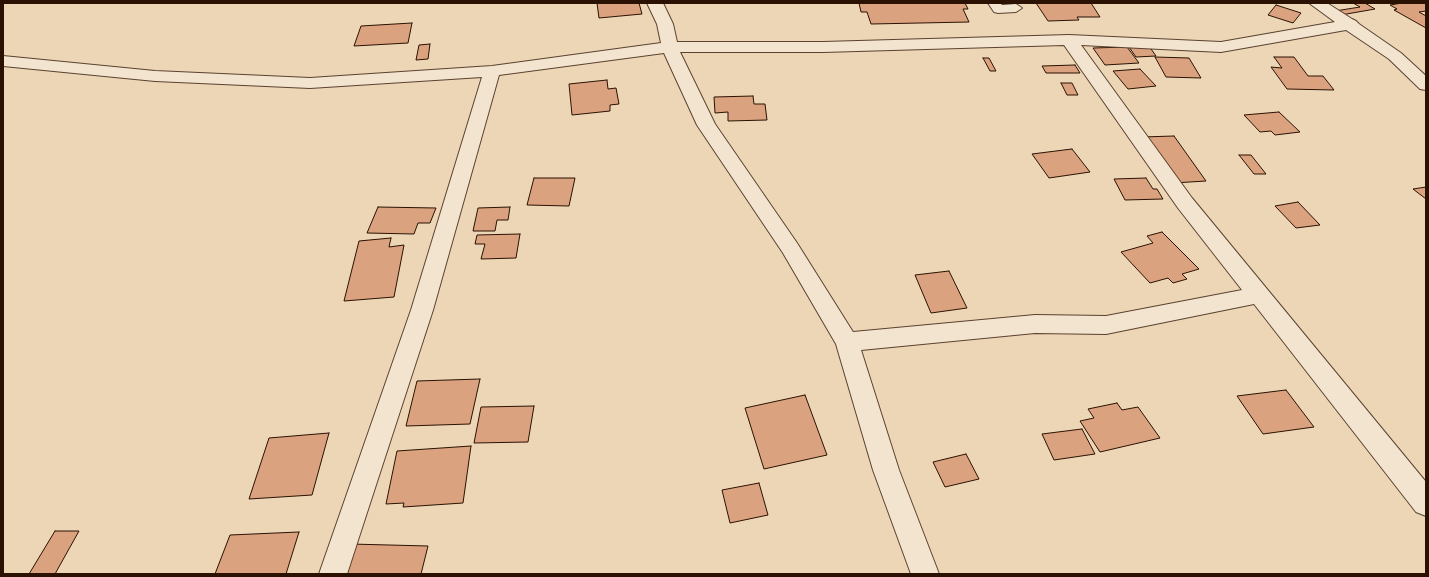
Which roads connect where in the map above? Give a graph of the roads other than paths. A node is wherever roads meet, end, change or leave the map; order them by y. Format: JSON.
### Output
{"nodes":[{"id":1,"x":655,"y":3,"type":"edge"},
{"id":2,"x":994,"y":3,"type":"edge"},
{"id":3,"x":1317,"y":3,"type":"edge"},
{"id":4,"x":1016,"y":8,"type":"dead end"},
{"id":5,"x":1351,"y":24,"type":"junction"},
{"id":6,"x":1069,"y":40,"type":"junction"},
{"id":7,"x":670,"y":47,"type":"junction"},
{"id":8,"x":3,"y":61,"type":"edge"},
{"id":9,"x":492,"y":71,"type":"junction"},
{"id":10,"x":1426,"y":85,"type":"edge"},
{"id":11,"x":1259,"y":295,"type":"junction"},
{"id":12,"x":847,"y":342,"type":"junction"},
{"id":13,"x":1426,"y":503,"type":"edge"},
{"id":14,"x":333,"y":574,"type":"edge"},
{"id":15,"x":925,"y":574,"type":"edge"}],
"edges":[{"from":1,"to":7,"type":"street"},
{"from":2,"to":4,"type":"lane"},
{"from":3,"to":5,"type":"street"},
{"from":5,"to":6,"type":"street"},
{"from":5,"to":10,"type":"street"},
{"from":6,"to":7,"type":"street"},
{"from":6,"to":11,"type":"street"},
{"from":7,"to":9,"type":"street"},
{"from":7,"to":12,"type":"street"},
{"from":8,"to":9,"type":"street"},
{"from":9,"to":14,"type":"street"},
{"from":11,"to":12,"type":"street"},
{"from":11,"to":13,"type":"street"},
{"from":12,"to":15,"type":"street"}]}
